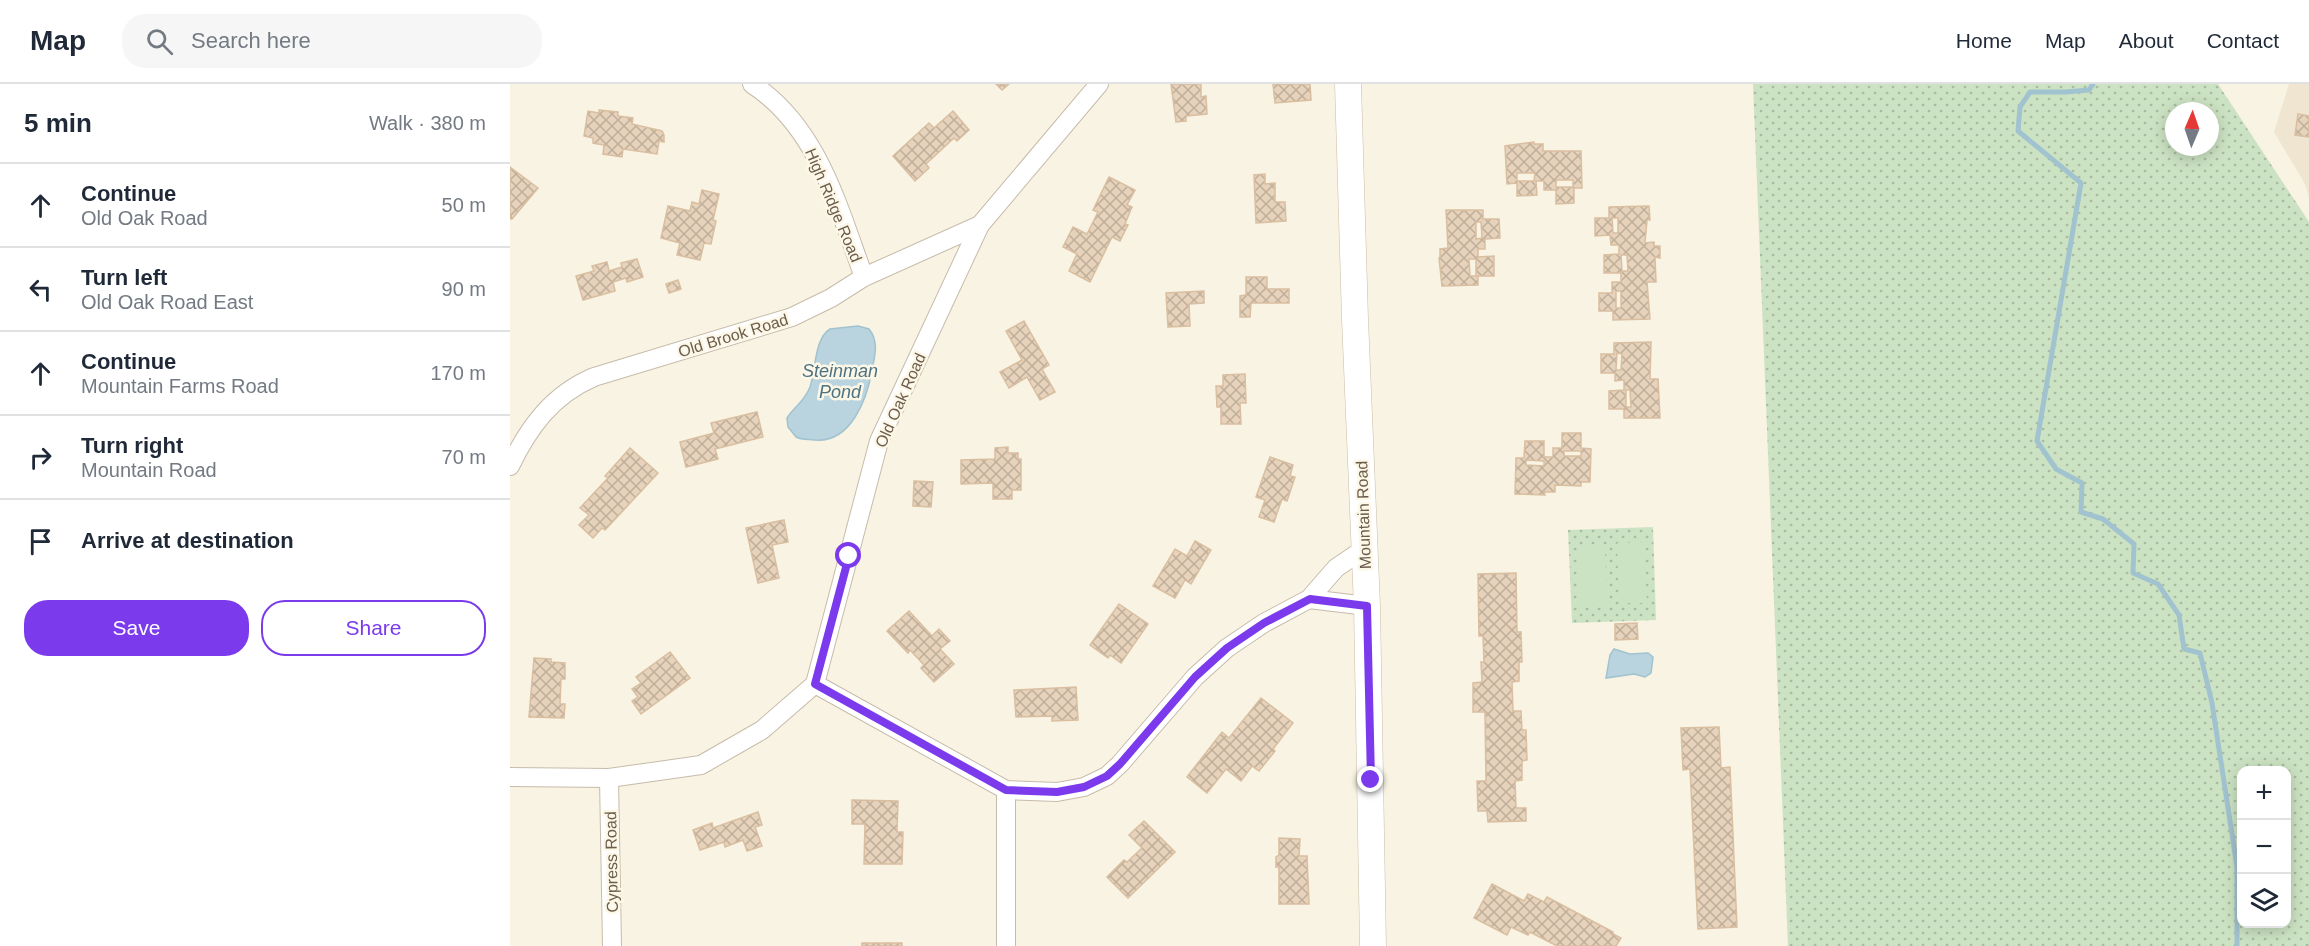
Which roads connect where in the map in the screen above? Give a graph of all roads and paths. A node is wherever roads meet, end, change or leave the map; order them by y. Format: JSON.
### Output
{"nodes":[{"id":1,"x":752,"y":84,"type":"edge"},
{"id":2,"x":1099,"y":84,"type":"edge"},
{"id":3,"x":1348,"y":84,"type":"edge"},
{"id":4,"x":980,"y":225,"type":"junction"},
{"id":5,"x":864,"y":277,"type":"junction"},
{"id":6,"x":510,"y":466,"type":"edge"},
{"id":7,"x":1364,"y":549,"type":"junction"},
{"id":8,"x":1310,"y":599,"type":"junction"},
{"id":9,"x":1367,"y":606,"type":"junction"},
{"id":10,"x":815,"y":684,"type":"junction"},
{"id":11,"x":510,"y":777,"type":"edge"},
{"id":12,"x":609,"y":778,"type":"junction"},
{"id":13,"x":1006,"y":790,"type":"junction"},
{"id":14,"x":612,"y":946,"type":"edge"},
{"id":15,"x":1006,"y":946,"type":"edge"},
{"id":16,"x":1373,"y":946,"type":"edge"}],
"edges":[{"from":1,"to":5,"type":"street","name":"High Ridge Road"},
{"from":2,"to":4,"type":"street","name":"Old Oak Road"},
{"from":3,"to":7,"type":"main road","name":"Mountain Road"},
{"from":4,"to":5,"type":"street","name":"Old Brook Road"},
{"from":4,"to":10,"type":"street","name":"Old Oak Road"},
{"from":5,"to":6,"type":"street","name":"Old Brook Road"},
{"from":7,"to":8,"type":"street"},
{"from":7,"to":9,"type":"main road","name":"Mountain Road"},
{"from":8,"to":9,"type":"street"},
{"from":8,"to":13,"type":"street"},
{"from":9,"to":16,"type":"main road","name":"Mountain Road"},
{"from":10,"to":12,"type":"street"},
{"from":10,"to":13,"type":"street"},
{"from":11,"to":12,"type":"street"},
{"from":12,"to":14,"type":"street","name":"Cypress Road"},
{"from":13,"to":15,"type":"street"}]}
